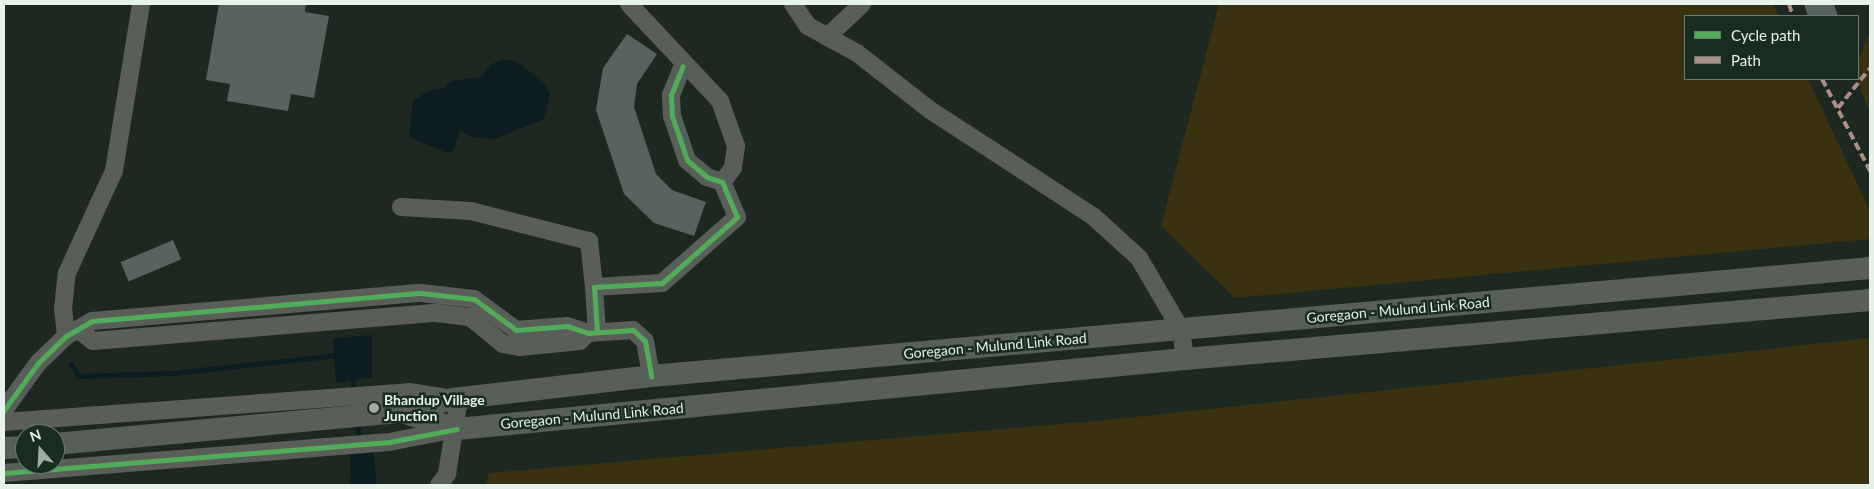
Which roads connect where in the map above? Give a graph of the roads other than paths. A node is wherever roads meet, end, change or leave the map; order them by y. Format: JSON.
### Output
{"nodes":[{"id":1,"x":141,"y":4,"type":"edge"},
{"id":2,"x":629,"y":4,"type":"edge"},
{"id":3,"x":793,"y":4,"type":"edge"},
{"id":4,"x":862,"y":4,"type":"edge"},
{"id":5,"x":827,"y":36,"type":"junction"},
{"id":6,"x":683,"y":66,"type":"junction"},
{"id":7,"x":722,"y":182,"type":"junction"},
{"id":8,"x":401,"y":207,"type":"dead end"},
{"id":9,"x":1870,"y":268,"type":"edge"},
{"id":10,"x":594,"y":291,"type":"junction"},
{"id":11,"x":436,"y":293,"type":"junction"},
{"id":12,"x":474,"y":299,"type":"junction"},
{"id":13,"x":1870,"y":300,"type":"edge"},
{"id":14,"x":436,"y":313,"type":"junction"},
{"id":15,"x":470,"y":317,"type":"junction"},
{"id":16,"x":1182,"y":330,"type":"junction"},
{"id":17,"x":597,"y":332,"type":"junction"},
{"id":18,"x":73,"y":334,"type":"junction"},
{"id":19,"x":503,"y":335,"type":"junction"},
{"id":20,"x":1185,"y":358,"type":"junction"},
{"id":21,"x":651,"y":376,"type":"junction"},
{"id":22,"x":456,"y":398,"type":"junction"},
{"id":23,"x":333,"y":407,"type":"junction"},
{"id":24,"x":4,"y":410,"type":"edge"},
{"id":25,"x":393,"y":413,"type":"junction"},
{"id":26,"x":4,"y":422,"type":"edge"},
{"id":27,"x":457,"y":429,"type":"junction"},
{"id":28,"x":65,"y":443,"type":"edge"},
{"id":29,"x":4,"y":474,"type":"edge"},
{"id":30,"x":439,"y":485,"type":"edge"}],
"edges":[{"from":1,"to":18,"type":"street"},
{"from":2,"to":6,"type":"street"},
{"from":3,"to":5,"type":"street"},
{"from":4,"to":5,"type":"street"},
{"from":5,"to":16,"type":"street"},
{"from":6,"to":7,"type":"street"},
{"from":6,"to":7,"type":"street"},
{"from":7,"to":10,"type":"street"},
{"from":8,"to":10,"type":"street"},
{"from":9,"to":16,"type":"main road","name":"Goregaon - Mulund Link Road"},
{"from":10,"to":17,"type":"street"},
{"from":11,"to":12,"type":"street"},
{"from":11,"to":14,"type":"street"},
{"from":11,"to":18,"type":"street"},
{"from":12,"to":15,"type":"street"},
{"from":12,"to":19,"type":"street"},
{"from":13,"to":20,"type":"main road","name":"Goregaon - Mulund Link Road"},
{"from":14,"to":15,"type":"street"},
{"from":14,"to":18,"type":"street"},
{"from":15,"to":19,"type":"street"},
{"from":16,"to":20,"type":"street"},
{"from":16,"to":21,"type":"main road","name":"Goregaon - Mulund Link Road"},
{"from":17,"to":19,"type":"street"},
{"from":17,"to":21,"type":"street"},
{"from":18,"to":24,"type":"street"},
{"from":20,"to":27,"type":"main road","name":"Goregaon - Mulund Link Road"},
{"from":21,"to":22,"type":"main road","name":"Goregaon - Mulund Link Road"},
{"from":22,"to":23,"type":"street"},
{"from":22,"to":25,"type":"main road","name":"Goregaon - Mulund Link Road"},
{"from":22,"to":27,"type":"street"},
{"from":23,"to":25,"type":"main road"},
{"from":23,"to":26,"type":"street"},
{"from":23,"to":28,"type":"main road"},
{"from":25,"to":27,"type":"main road","name":"Goregaon - Mulund Link Road"},
{"from":27,"to":29,"type":"street"},
{"from":27,"to":30,"type":"street"}]}
